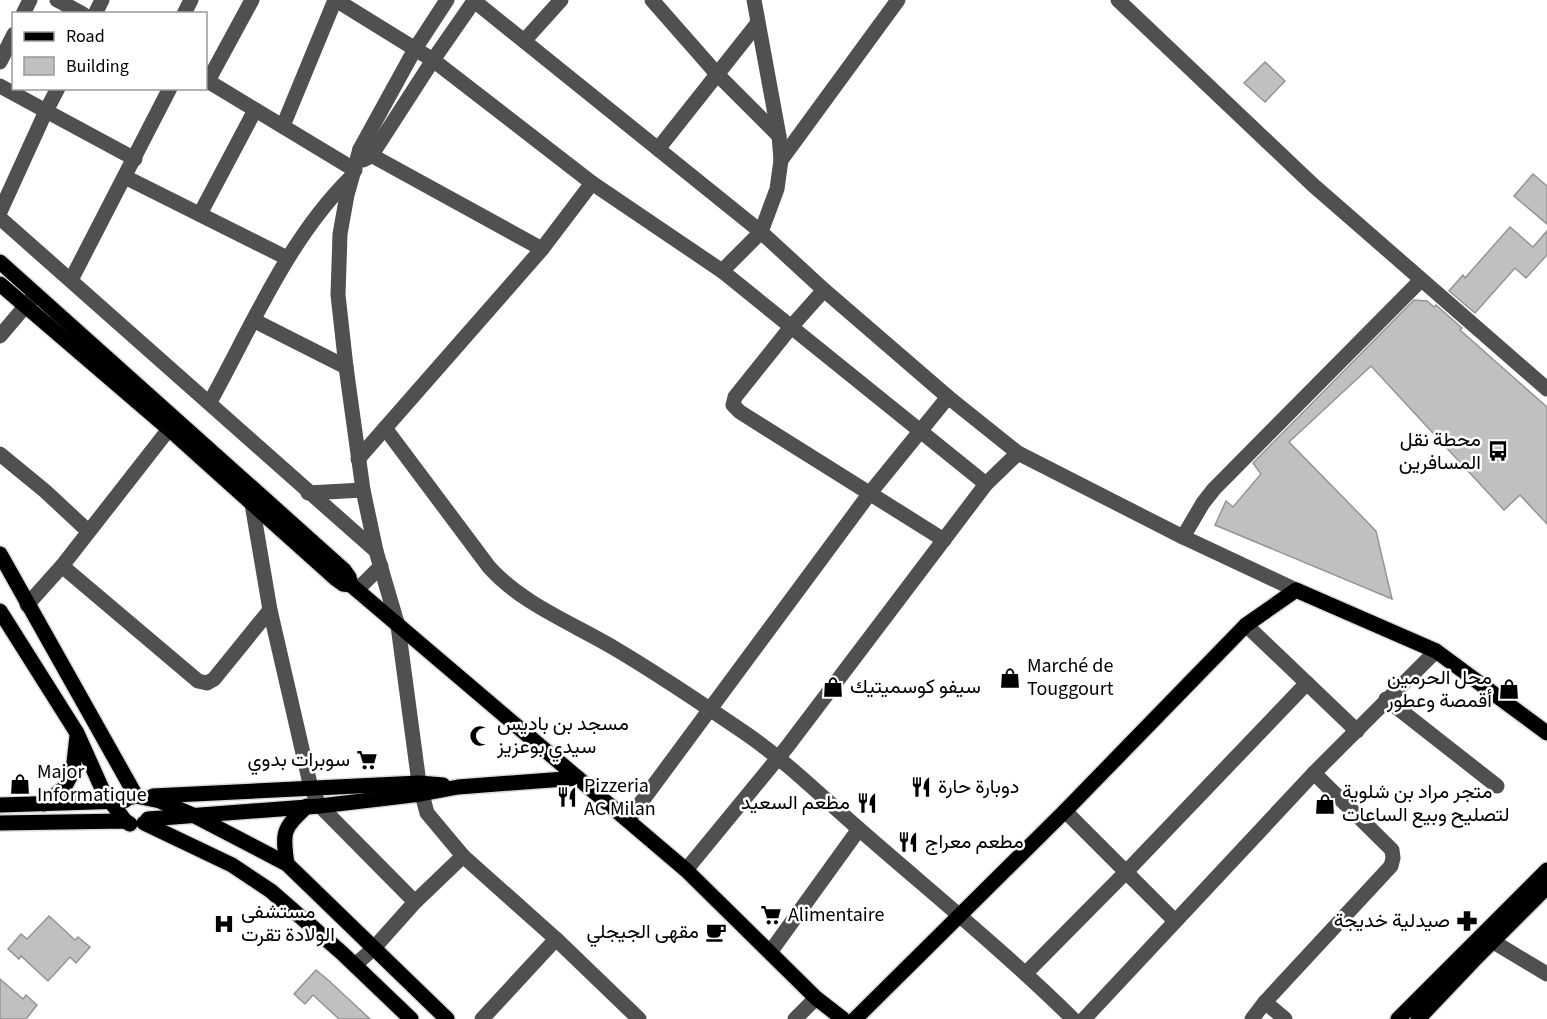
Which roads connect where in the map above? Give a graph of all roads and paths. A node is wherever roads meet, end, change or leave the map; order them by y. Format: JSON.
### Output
{"nodes":[{"id":1,"x":57,"y":0,"type":"edge"},
{"id":2,"x":252,"y":0,"type":"edge"},
{"id":3,"x":336,"y":0,"type":"edge"},
{"id":4,"x":447,"y":0,"type":"edge"},
{"id":5,"x":561,"y":0,"type":"edge"},
{"id":6,"x":652,"y":0,"type":"edge"},
{"id":7,"x":754,"y":0,"type":"edge"},
{"id":8,"x":898,"y":0,"type":"edge"},
{"id":9,"x":1118,"y":0,"type":"edge"},
{"id":10,"x":473,"y":1,"type":"edge"},
{"id":11,"x":79,"y":12,"type":"edge"},
{"id":12,"x":758,"y":24,"type":"junction"},
{"id":13,"x":12,"y":38,"type":"edge"},
{"id":14,"x":524,"y":41,"type":"junction"},
{"id":15,"x":415,"y":49,"type":"junction"},
{"id":16,"x":433,"y":60,"type":"junction"},
{"id":17,"x":0,"y":62,"type":"edge"},
{"id":18,"x":717,"y":74,"type":"junction"},
{"id":19,"x":207,"y":81,"type":"edge"},
{"id":20,"x":0,"y":86,"type":"edge"},
{"id":21,"x":57,"y":90,"type":"edge"},
{"id":22,"x":170,"y":90,"type":"edge"},
{"id":23,"x":255,"y":110,"type":"junction"},
{"id":24,"x":46,"y":111,"type":"junction"},
{"id":25,"x":283,"y":126,"type":"junction"},
{"id":26,"x":779,"y":136,"type":"junction"},
{"id":27,"x":658,"y":149,"type":"junction"},
{"id":28,"x":135,"y":159,"type":"junction"},
{"id":29,"x":781,"y":160,"type":"junction"},
{"id":30,"x":359,"y":162,"type":"junction"},
{"id":31,"x":125,"y":177,"type":"junction"},
{"id":32,"x":592,"y":183,"type":"junction"},
{"id":33,"x":0,"y":212,"type":"edge"},
{"id":34,"x":200,"y":214,"type":"junction"},
{"id":35,"x":0,"y":218,"type":"edge"},
{"id":36,"x":761,"y":232,"type":"junction"},
{"id":37,"x":542,"y":249,"type":"junction"},
{"id":38,"x":287,"y":258,"type":"junction"},
{"id":39,"x":0,"y":262,"type":"edge"},
{"id":40,"x":722,"y":271,"type":"junction"},
{"id":41,"x":71,"y":280,"type":"junction"},
{"id":42,"x":1421,"y":280,"type":"junction"},
{"id":43,"x":0,"y":284,"type":"edge"},
{"id":44,"x":824,"y":290,"type":"junction"},
{"id":45,"x":36,"y":294,"type":"junction"},
{"id":46,"x":26,"y":307,"type":"junction"},
{"id":47,"x":255,"y":321,"type":"junction"},
{"id":48,"x":791,"y":327,"type":"junction"},
{"id":49,"x":0,"y":336,"type":"edge"},
{"id":50,"x":346,"y":367,"type":"junction"},
{"id":51,"x":1547,"y":389,"type":"edge"},
{"id":52,"x":948,"y":397,"type":"junction"},
{"id":53,"x":210,"y":402,"type":"junction"},
{"id":54,"x":385,"y":428,"type":"junction"},
{"id":55,"x":169,"y":429,"type":"junction"},
{"id":56,"x":922,"y":430,"type":"junction"},
{"id":57,"x":1018,"y":453,"type":"junction"},
{"id":58,"x":0,"y":454,"type":"edge"},
{"id":59,"x":358,"y":459,"type":"junction"},
{"id":60,"x":986,"y":484,"type":"junction"},
{"id":61,"x":363,"y":490,"type":"junction"},
{"id":62,"x":308,"y":493,"type":"junction"},
{"id":63,"x":870,"y":493,"type":"junction"},
{"id":64,"x":252,"y":504,"type":"junction"},
{"id":65,"x":88,"y":531,"type":"junction"},
{"id":66,"x":1183,"y":537,"type":"junction"},
{"id":67,"x":944,"y":540,"type":"junction"},
{"id":68,"x":376,"y":551,"type":"junction"},
{"id":69,"x":0,"y":554,"type":"edge"},
{"id":70,"x":62,"y":566,"type":"junction"},
{"id":71,"x":381,"y":566,"type":"junction"},
{"id":72,"x":354,"y":588,"type":"junction"},
{"id":73,"x":1296,"y":590,"type":"junction"},
{"id":74,"x":27,"y":605,"type":"junction"},
{"id":75,"x":270,"y":610,"type":"junction"},
{"id":76,"x":0,"y":611,"type":"edge"},
{"id":77,"x":1246,"y":625,"type":"junction"},
{"id":78,"x":398,"y":626,"type":"junction"},
{"id":79,"x":1436,"y":651,"type":"junction"},
{"id":80,"x":1307,"y":683,"type":"junction"},
{"id":81,"x":1386,"y":699,"type":"junction"},
{"id":82,"x":710,"y":709,"type":"junction"},
{"id":83,"x":1357,"y":731,"type":"junction"},
{"id":84,"x":77,"y":733,"type":"junction"},
{"id":85,"x":1547,"y":733,"type":"edge"},
{"id":86,"x":778,"y":756,"type":"junction"},
{"id":87,"x":1314,"y":773,"type":"junction"},
{"id":88,"x":578,"y":778,"type":"junction"},
{"id":89,"x":1497,"y":786,"type":"dead end"},
{"id":90,"x":311,"y":788,"type":"junction"},
{"id":91,"x":420,"y":789,"type":"junction"},
{"id":92,"x":44,"y":804,"type":"junction"},
{"id":93,"x":129,"y":804,"type":"junction"},
{"id":94,"x":0,"y":806,"type":"edge"},
{"id":95,"x":314,"y":806,"type":"junction"},
{"id":96,"x":1065,"y":811,"type":"junction"},
{"id":97,"x":195,"y":816,"type":"junction"},
{"id":98,"x":628,"y":820,"type":"junction"},
{"id":99,"x":146,"y":821,"type":"junction"},
{"id":100,"x":0,"y":823,"type":"edge"},
{"id":101,"x":859,"y":829,"type":"junction"},
{"id":102,"x":463,"y":856,"type":"junction"},
{"id":103,"x":286,"y":864,"type":"junction"},
{"id":104,"x":686,"y":870,"type":"junction"},
{"id":105,"x":1547,"y":870,"type":"edge"},
{"id":106,"x":1127,"y":872,"type":"junction"},
{"id":107,"x":1547,"y":887,"type":"edge"},
{"id":108,"x":416,"y":902,"type":"junction"},
{"id":109,"x":961,"y":915,"type":"junction"},
{"id":110,"x":1175,"y":921,"type":"junction"},
{"id":111,"x":556,"y":939,"type":"junction"},
{"id":112,"x":1492,"y":941,"type":"junction"},
{"id":113,"x":374,"y":948,"type":"junction"},
{"id":114,"x":771,"y":951,"type":"junction"},
{"id":115,"x":355,"y":965,"type":"junction"},
{"id":116,"x":1026,"y":973,"type":"junction"},
{"id":117,"x":1547,"y":974,"type":"edge"},
{"id":118,"x":816,"y":998,"type":"junction"},
{"id":119,"x":1264,"y":1002,"type":"junction"},
{"id":120,"x":411,"y":1019,"type":"edge"},
{"id":121,"x":447,"y":1019,"type":"edge"},
{"id":122,"x":482,"y":1019,"type":"edge"},
{"id":123,"x":639,"y":1019,"type":"edge"},
{"id":124,"x":795,"y":1019,"type":"edge"},
{"id":125,"x":843,"y":1019,"type":"edge"},
{"id":126,"x":855,"y":1019,"type":"edge"},
{"id":127,"x":1073,"y":1019,"type":"edge"},
{"id":128,"x":1084,"y":1019,"type":"edge"},
{"id":129,"x":1252,"y":1019,"type":"edge"},
{"id":130,"x":1285,"y":1019,"type":"edge"},
{"id":131,"x":1398,"y":1019,"type":"edge"},
{"id":132,"x":1418,"y":1019,"type":"edge"}],
"edges":[{"from":1,"to":11,"type":"street"},
{"from":2,"to":19,"type":"street"},
{"from":3,"to":15,"type":"street"},
{"from":3,"to":25,"type":"street"},
{"from":4,"to":15,"type":"street"},
{"from":5,"to":14,"type":"street"},
{"from":6,"to":18,"type":"street"},
{"from":7,"to":12,"type":"street"},
{"from":8,"to":29,"type":"street"},
{"from":9,"to":42,"type":"street"},
{"from":10,"to":14,"type":"street"},
{"from":10,"to":16,"type":"street"},
{"from":12,"to":18,"type":"street"},
{"from":12,"to":26,"type":"street"},
{"from":13,"to":17,"type":"street"},
{"from":14,"to":27,"type":"street"},
{"from":15,"to":16,"type":"street"},
{"from":15,"to":30,"type":"street"},
{"from":16,"to":30,"type":"street"},
{"from":16,"to":32,"type":"street"},
{"from":18,"to":26,"type":"street"},
{"from":18,"to":27,"type":"street"},
{"from":19,"to":23,"type":"street"},
{"from":20,"to":24,"type":"street"},
{"from":21,"to":24,"type":"street"},
{"from":22,"to":28,"type":"street"},
{"from":23,"to":25,"type":"street"},
{"from":23,"to":34,"type":"street"},
{"from":24,"to":28,"type":"street"},
{"from":24,"to":33,"type":"street"},
{"from":25,"to":30,"type":"street"},
{"from":26,"to":29,"type":"street"},
{"from":27,"to":36,"type":"street"},
{"from":28,"to":31,"type":"street"},
{"from":29,"to":36,"type":"street"},
{"from":30,"to":37,"type":"street"},
{"from":30,"to":38,"type":"street"},
{"from":30,"to":50,"type":"street"},
{"from":31,"to":34,"type":"street"},
{"from":31,"to":41,"type":"street"},
{"from":32,"to":37,"type":"street"},
{"from":32,"to":40,"type":"street"},
{"from":34,"to":38,"type":"street"},
{"from":35,"to":41,"type":"street"},
{"from":36,"to":40,"type":"street"},
{"from":36,"to":44,"type":"street"},
{"from":37,"to":54,"type":"street"},
{"from":38,"to":47,"type":"street"},
{"from":39,"to":45,"type":"main road"},
{"from":40,"to":48,"type":"street"},
{"from":41,"to":53,"type":"street"},
{"from":42,"to":51,"type":"street"},
{"from":42,"to":66,"type":"street"},
{"from":43,"to":46,"type":"main road"},
{"from":44,"to":48,"type":"street"},
{"from":44,"to":52,"type":"street"},
{"from":45,"to":46,"type":"street"},
{"from":45,"to":72,"type":"main road"},
{"from":46,"to":49,"type":"street"},
{"from":46,"to":55,"type":"main road"},
{"from":47,"to":50,"type":"street"},
{"from":47,"to":53,"type":"street"},
{"from":48,"to":56,"type":"street"},
{"from":48,"to":63,"type":"street"},
{"from":50,"to":59,"type":"street"},
{"from":52,"to":56,"type":"street"},
{"from":52,"to":57,"type":"street"},
{"from":53,"to":62,"type":"street"},
{"from":54,"to":59,"type":"street"},
{"from":54,"to":82,"type":"street"},
{"from":55,"to":64,"type":"main road"},
{"from":55,"to":65,"type":"street"},
{"from":56,"to":60,"type":"street"},
{"from":56,"to":63,"type":"street"},
{"from":57,"to":60,"type":"street"},
{"from":57,"to":66,"type":"street"},
{"from":58,"to":65,"type":"street"},
{"from":59,"to":61,"type":"street"},
{"from":60,"to":67,"type":"street"},
{"from":61,"to":62,"type":"street"},
{"from":61,"to":68,"type":"street"},
{"from":62,"to":68,"type":"street"},
{"from":63,"to":67,"type":"street"},
{"from":63,"to":82,"type":"street"},
{"from":64,"to":72,"type":"main road"},
{"from":64,"to":75,"type":"street"},
{"from":65,"to":70,"type":"street"},
{"from":66,"to":73,"type":"street"},
{"from":67,"to":86,"type":"street"},
{"from":68,"to":71,"type":"street"},
{"from":69,"to":74,"type":"main road"},
{"from":70,"to":74,"type":"street"},
{"from":70,"to":75,"type":"street"},
{"from":71,"to":72,"type":"street"},
{"from":71,"to":78,"type":"street"},
{"from":72,"to":78,"type":"main road"},
{"from":73,"to":77,"type":"main road"},
{"from":73,"to":79,"type":"main road"},
{"from":74,"to":93,"type":"main road"},
{"from":75,"to":90,"type":"street"},
{"from":76,"to":84,"type":"main road"},
{"from":77,"to":80,"type":"street"},
{"from":77,"to":96,"type":"main road"},
{"from":78,"to":88,"type":"main road"},
{"from":78,"to":91,"type":"street"},
{"from":79,"to":81,"type":"street"},
{"from":79,"to":85,"type":"main road"},
{"from":80,"to":83,"type":"street"},
{"from":80,"to":106,"type":"street"},
{"from":81,"to":83,"type":"street"},
{"from":81,"to":89,"type":"street"},
{"from":82,"to":86,"type":"street"},
{"from":82,"to":98,"type":"street"},
{"from":83,"to":87,"type":"street"},
{"from":84,"to":92,"type":"main road"},
{"from":84,"to":93,"type":"main road"},
{"from":86,"to":101,"type":"street"},
{"from":86,"to":104,"type":"street"},
{"from":87,"to":110,"type":"street"},
{"from":87,"to":119,"type":"street"},
{"from":88,"to":91,"type":"main road"},
{"from":88,"to":98,"type":"main road"},
{"from":90,"to":91,"type":"main road"},
{"from":90,"to":93,"type":"main road"},
{"from":90,"to":95,"type":"street"},
{"from":91,"to":95,"type":"main road"},
{"from":91,"to":102,"type":"street"},
{"from":92,"to":93,"type":"main road"},
{"from":92,"to":94,"type":"main road"},
{"from":93,"to":97,"type":"main road"},
{"from":93,"to":99,"type":"main road"},
{"from":93,"to":99,"type":"main road"},
{"from":93,"to":100,"type":"main road"},
{"from":95,"to":97,"type":"main road"},
{"from":95,"to":103,"type":"main road"},
{"from":95,"to":108,"type":"street"},
{"from":96,"to":106,"type":"street"},
{"from":96,"to":109,"type":"main road"},
{"from":97,"to":99,"type":"main road"},
{"from":97,"to":103,"type":"main road"},
{"from":98,"to":104,"type":"main road"},
{"from":99,"to":115,"type":"main road"},
{"from":101,"to":109,"type":"street"},
{"from":101,"to":114,"type":"street"},
{"from":102,"to":108,"type":"street"},
{"from":102,"to":111,"type":"street"},
{"from":103,"to":113,"type":"main road"},
{"from":104,"to":114,"type":"main road"},
{"from":105,"to":131,"type":"main road"},
{"from":106,"to":110,"type":"street"},
{"from":106,"to":116,"type":"street"},
{"from":107,"to":112,"type":"main road"},
{"from":108,"to":113,"type":"street"},
{"from":109,"to":116,"type":"street"},
{"from":109,"to":126,"type":"main road"},
{"from":110,"to":128,"type":"street"},
{"from":111,"to":122,"type":"street"},
{"from":111,"to":123,"type":"street"},
{"from":112,"to":117,"type":"street"},
{"from":112,"to":132,"type":"main road"},
{"from":113,"to":115,"type":"street"},
{"from":113,"to":121,"type":"main road"},
{"from":114,"to":118,"type":"main road"},
{"from":115,"to":120,"type":"main road"},
{"from":116,"to":127,"type":"street"},
{"from":118,"to":124,"type":"street"},
{"from":118,"to":125,"type":"main road"},
{"from":119,"to":129,"type":"street"},
{"from":119,"to":130,"type":"street"}]}
